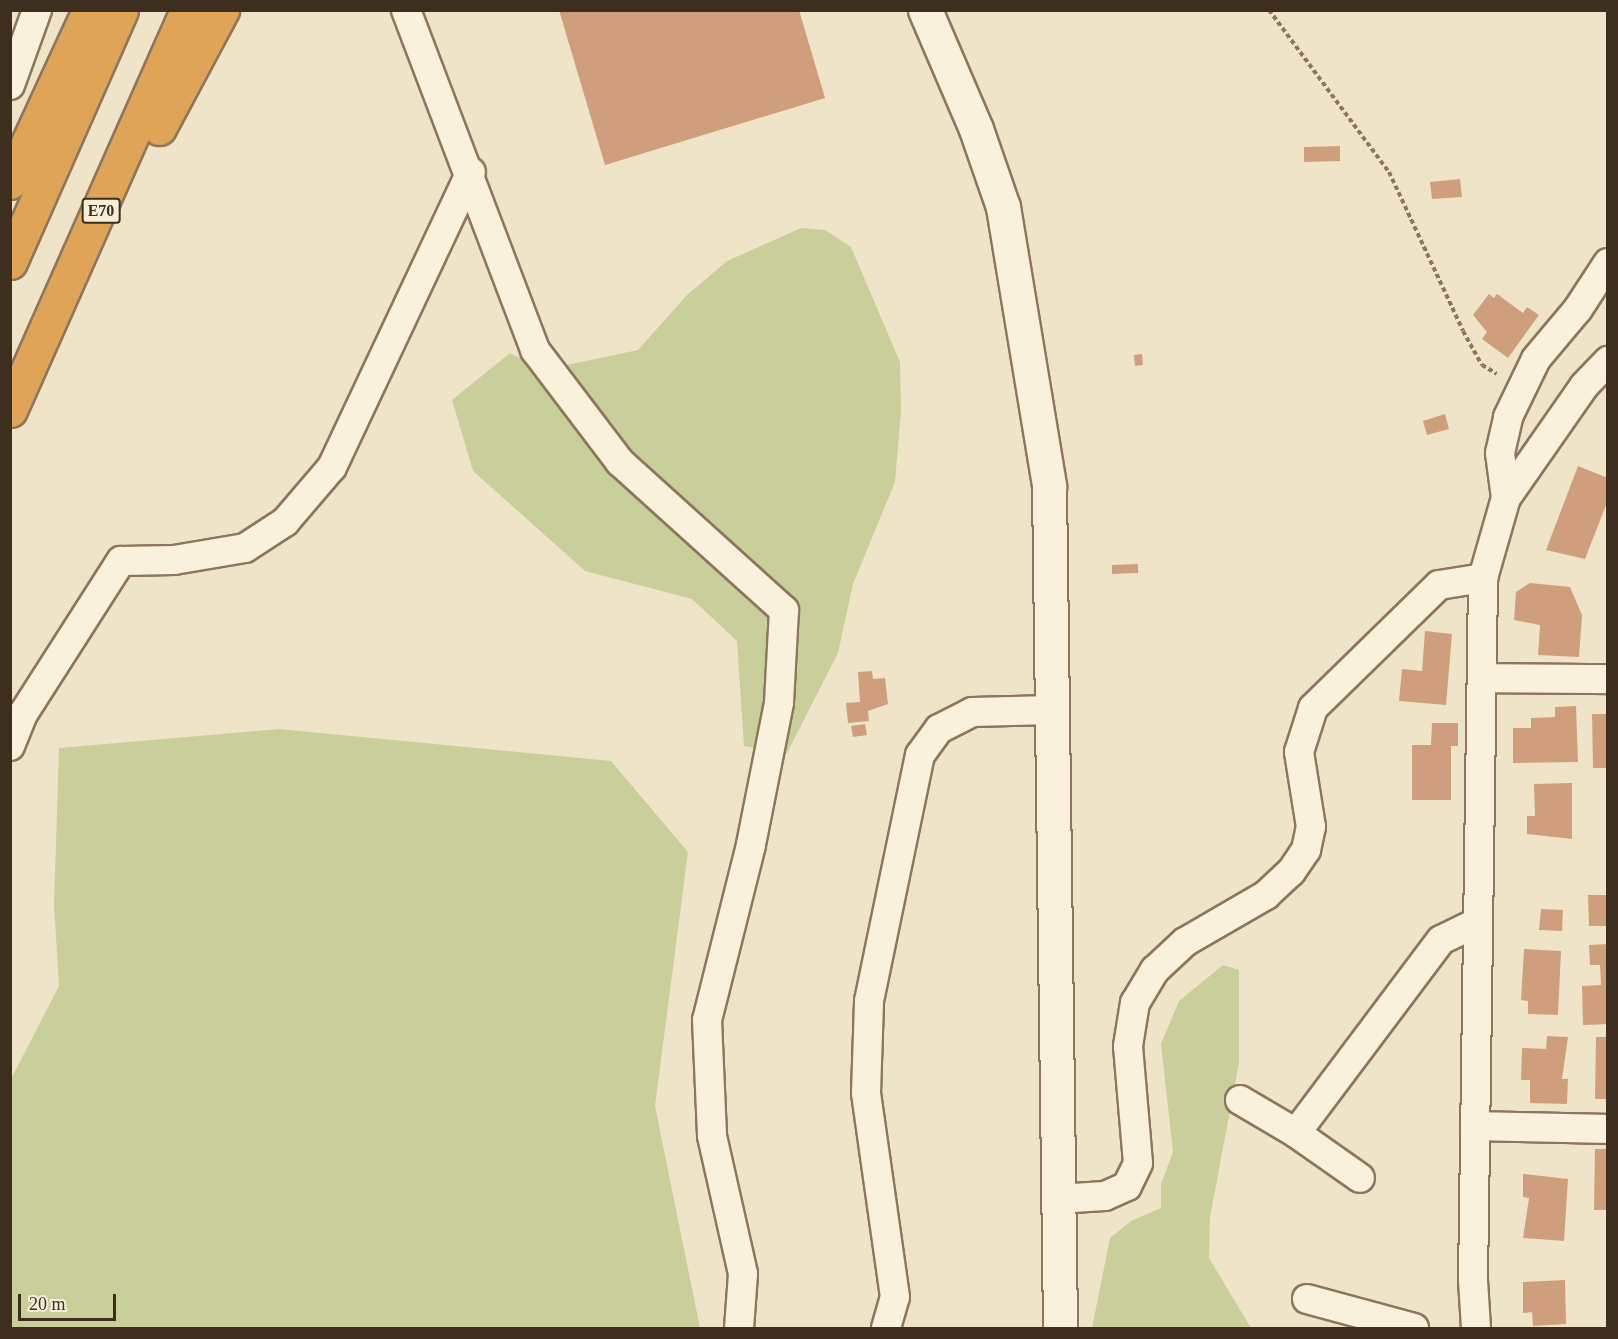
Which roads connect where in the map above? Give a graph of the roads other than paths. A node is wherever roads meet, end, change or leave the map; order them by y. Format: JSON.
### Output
{"nodes":[{"id":1,"x":38,"y":10,"type":"edge"},
{"id":2,"x":88,"y":10,"type":"edge"},
{"id":3,"x":121,"y":10,"type":"edge"},
{"id":4,"x":187,"y":10,"type":"edge"},
{"id":5,"x":222,"y":10,"type":"edge"},
{"id":6,"x":406,"y":10,"type":"edge"},
{"id":7,"x":925,"y":10,"type":"edge"},
{"id":8,"x":10,"y":85,"type":"edge"},
{"id":9,"x":471,"y":172,"type":"junction"},
{"id":10,"x":10,"y":182,"type":"edge"},
{"id":11,"x":10,"y":262,"type":"edge"},
{"id":12,"x":1608,"y":263,"type":"edge"},
{"id":13,"x":40,"y":348,"type":"junction"},
{"id":14,"x":1608,"y":361,"type":"edge"},
{"id":15,"x":10,"y":410,"type":"edge"},
{"id":16,"x":1506,"y":498,"type":"junction"},
{"id":17,"x":1484,"y":578,"type":"junction"},
{"id":18,"x":1482,"y":678,"type":"junction"},
{"id":19,"x":1608,"y":679,"type":"edge"},
{"id":20,"x":1052,"y":710,"type":"junction"},
{"id":21,"x":10,"y":746,"type":"edge"},
{"id":22,"x":1478,"y":922,"type":"junction"},
{"id":23,"x":1240,"y":1100,"type":"dead end"},
{"id":24,"x":1475,"y":1126,"type":"junction"},
{"id":25,"x":1608,"y":1129,"type":"edge"},
{"id":26,"x":1296,"y":1133,"type":"junction"},
{"id":27,"x":1360,"y":1178,"type":"dead end"},
{"id":28,"x":1058,"y":1199,"type":"junction"},
{"id":29,"x":1307,"y":1299,"type":"dead end"},
{"id":30,"x":739,"y":1329,"type":"edge"},
{"id":31,"x":886,"y":1329,"type":"edge"},
{"id":32,"x":1060,"y":1329,"type":"edge"},
{"id":33,"x":1413,"y":1329,"type":"edge"},
{"id":34,"x":1476,"y":1329,"type":"edge"}],
"edges":[{"from":1,"to":8,"type":"street"},
{"from":2,"to":10,"type":"highway"},
{"from":3,"to":11,"type":"highway"},
{"from":4,"to":13,"type":"highway","number":"E70"},
{"from":5,"to":13,"type":"highway"},
{"from":6,"to":9,"type":"street"},
{"from":7,"to":20,"type":"street"},
{"from":9,"to":21,"type":"street"},
{"from":9,"to":30,"type":"street"},
{"from":12,"to":16,"type":"street"},
{"from":13,"to":15,"type":"highway","number":"E70"},
{"from":14,"to":16,"type":"street"},
{"from":16,"to":17,"type":"street"},
{"from":17,"to":18,"type":"street"},
{"from":17,"to":28,"type":"street"},
{"from":18,"to":19,"type":"street"},
{"from":18,"to":22,"type":"street"},
{"from":20,"to":28,"type":"street"},
{"from":20,"to":31,"type":"street"},
{"from":22,"to":24,"type":"street"},
{"from":22,"to":26,"type":"street"},
{"from":23,"to":26,"type":"street"},
{"from":24,"to":25,"type":"street"},
{"from":24,"to":34,"type":"street"},
{"from":26,"to":27,"type":"street"},
{"from":28,"to":32,"type":"street"},
{"from":29,"to":33,"type":"street"}]}
